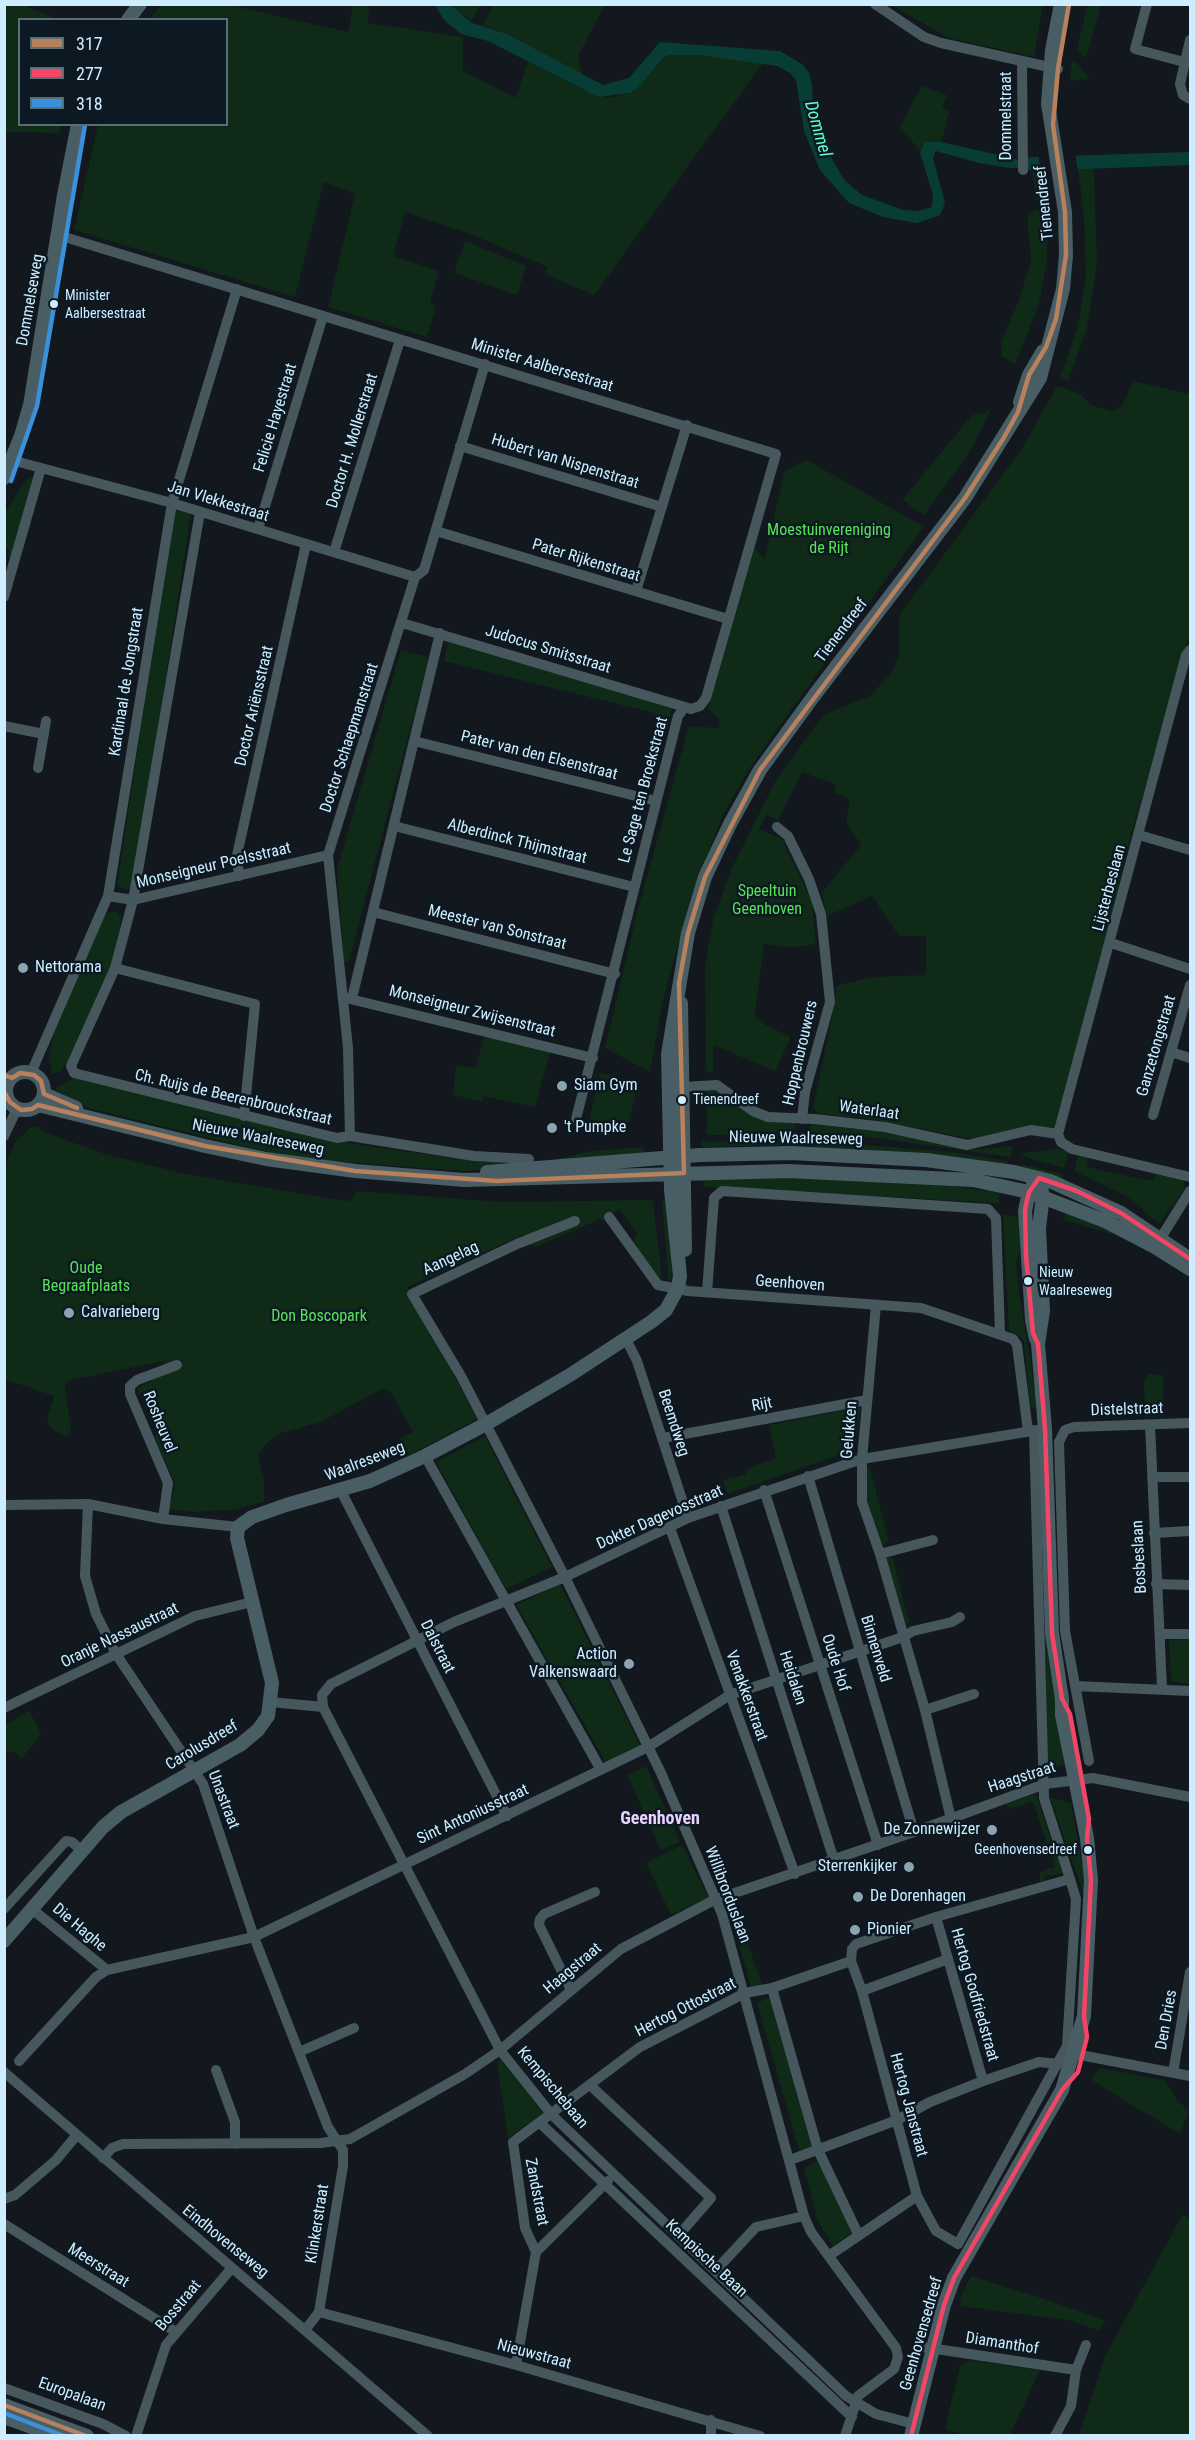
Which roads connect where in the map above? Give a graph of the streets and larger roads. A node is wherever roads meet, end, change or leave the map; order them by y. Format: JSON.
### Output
{"nodes":[{"id":1,"x":140,"y":4,"type":"edge"},
{"id":2,"x":875,"y":4,"type":"edge"},
{"id":3,"x":1061,"y":4,"type":"edge"},
{"id":4,"x":1070,"y":4,"type":"edge"},
{"id":5,"x":1147,"y":4,"type":"edge"},
{"id":6,"x":130,"y":18,"type":"edge"},
{"id":7,"x":1191,"y":40,"type":"edge"},
{"id":8,"x":1184,"y":62,"type":"junction"},
{"id":9,"x":1022,"y":63,"type":"junction"},
{"id":10,"x":1054,"y":68,"type":"junction"},
{"id":11,"x":1187,"y":97,"type":"edge"},
{"id":12,"x":78,"y":126,"type":"edge"},
{"id":13,"x":1023,"y":170,"type":"dead end"},
{"id":14,"x":58,"y":235,"type":"junction"},
{"id":15,"x":237,"y":289,"type":"junction"},
{"id":16,"x":323,"y":316,"type":"junction"},
{"id":17,"x":400,"y":340,"type":"junction"},
{"id":18,"x":485,"y":363,"type":"junction"},
{"id":19,"x":687,"y":425,"type":"junction"},
{"id":20,"x":460,"y":446,"type":"junction"},
{"id":21,"x":776,"y":454,"type":"joint"},
{"id":22,"x":8,"y":460,"type":"edge"},
{"id":23,"x":41,"y":468,"type":"junction"},
{"id":24,"x":4,"y":478,"type":"edge"},
{"id":25,"x":172,"y":503,"type":"junction"},
{"id":26,"x":662,"y":507,"type":"junction"},
{"id":27,"x":200,"y":512,"type":"junction"},
{"id":28,"x":258,"y":529,"type":"junction"},
{"id":29,"x":436,"y":531,"type":"junction"},
{"id":30,"x":306,"y":544,"type":"junction"},
{"id":31,"x":334,"y":552,"type":"junction"},
{"id":32,"x":8,"y":563,"type":"edge"},
{"id":33,"x":415,"y":577,"type":"junction"},
{"id":34,"x":636,"y":591,"type":"junction"},
{"id":35,"x":4,"y":597,"type":"edge"},
{"id":36,"x":728,"y":619,"type":"junction"},
{"id":37,"x":402,"y":623,"type":"junction"},
{"id":38,"x":440,"y":633,"type":"junction"},
{"id":39,"x":1191,"y":650,"type":"edge"},
{"id":40,"x":685,"y":707,"type":"junction"},
{"id":41,"x":46,"y":721,"type":"dead end"},
{"id":42,"x":4,"y":726,"type":"edge"},
{"id":43,"x":44,"y":734,"type":"junction"},
{"id":44,"x":414,"y":741,"type":"junction"},
{"id":45,"x":38,"y":768,"type":"dead end"},
{"id":46,"x":656,"y":801,"type":"junction"},
{"id":47,"x":393,"y":826,"type":"junction"},
{"id":48,"x":777,"y":827,"type":"dead end"},
{"id":49,"x":1139,"y":835,"type":"junction"},
{"id":50,"x":1191,"y":850,"type":"edge"},
{"id":51,"x":328,"y":855,"type":"junction"},
{"id":52,"x":239,"y":876,"type":"junction"},
{"id":53,"x":634,"y":886,"type":"junction"},
{"id":54,"x":108,"y":896,"type":"junction"},
{"id":55,"x":133,"y":900,"type":"junction"},
{"id":56,"x":373,"y":912,"type":"junction"},
{"id":57,"x":1111,"y":943,"type":"junction"},
{"id":58,"x":115,"y":968,"type":"junction"},
{"id":59,"x":1191,"y":969,"type":"edge"},
{"id":60,"x":615,"y":974,"type":"junction"},
{"id":61,"x":679,"y":982,"type":"junction"},
{"id":62,"x":1191,"y":986,"type":"edge"},
{"id":63,"x":347,"y":998,"type":"junction"},
{"id":64,"x":1171,"y":1052,"type":"junction"},
{"id":65,"x":593,"y":1058,"type":"junction"},
{"id":66,"x":1191,"y":1058,"type":"edge"},
{"id":67,"x":31,"y":1073,"type":"junction"},
{"id":68,"x":8,"y":1076,"type":"edge"},
{"id":69,"x":683,"y":1088,"type":"junction"},
{"id":70,"x":5,"y":1091,"type":"edge"},
{"id":71,"x":41,"y":1100,"type":"junction"},
{"id":72,"x":17,"y":1108,"type":"junction"},
{"id":73,"x":1153,"y":1115,"type":"dead end"},
{"id":74,"x":244,"y":1116,"type":"junction"},
{"id":75,"x":576,"y":1119,"type":"dead end"},
{"id":76,"x":802,"y":1119,"type":"junction"},
{"id":77,"x":1058,"y":1134,"type":"junction"},
{"id":78,"x":4,"y":1136,"type":"edge"},
{"id":79,"x":350,"y":1136,"type":"junction"},
{"id":80,"x":677,"y":1157,"type":"junction"},
{"id":81,"x":529,"y":1159,"type":"dead end"},
{"id":82,"x":677,"y":1173,"type":"junction"},
{"id":83,"x":415,"y":1176,"type":"junction"},
{"id":84,"x":1191,"y":1177,"type":"edge"},
{"id":85,"x":1038,"y":1178,"type":"junction"},
{"id":86,"x":1191,"y":1191,"type":"edge"},
{"id":87,"x":1029,"y":1192,"type":"junction"},
{"id":88,"x":1043,"y":1196,"type":"junction"},
{"id":89,"x":609,"y":1217,"type":"dead end"},
{"id":90,"x":575,"y":1221,"type":"dead end"},
{"id":91,"x":1157,"y":1242,"type":"junction"},
{"id":92,"x":1191,"y":1259,"type":"edge"},
{"id":93,"x":1191,"y":1269,"type":"edge"},
{"id":94,"x":679,"y":1282,"type":"junction"},
{"id":95,"x":707,"y":1292,"type":"junction"},
{"id":96,"x":876,"y":1305,"type":"junction"},
{"id":97,"x":1000,"y":1333,"type":"junction"},
{"id":98,"x":626,"y":1339,"type":"junction"},
{"id":99,"x":1038,"y":1344,"type":"junction"},
{"id":100,"x":177,"y":1365,"type":"dead end"},
{"id":101,"x":867,"y":1400,"type":"junction"},
{"id":102,"x":1191,"y":1423,"type":"edge"},
{"id":103,"x":486,"y":1424,"type":"junction"},
{"id":104,"x":1150,"y":1425,"type":"junction"},
{"id":105,"x":1036,"y":1430,"type":"junction"},
{"id":106,"x":663,"y":1438,"type":"junction"},
{"id":107,"x":425,"y":1456,"type":"junction"},
{"id":108,"x":862,"y":1459,"type":"junction"},
{"id":109,"x":808,"y":1476,"type":"junction"},
{"id":110,"x":1152,"y":1477,"type":"junction"},
{"id":111,"x":1191,"y":1477,"type":"edge"},
{"id":112,"x":764,"y":1490,"type":"junction"},
{"id":113,"x":341,"y":1491,"type":"junction"},
{"id":114,"x":88,"y":1504,"type":"junction"},
{"id":115,"x":4,"y":1505,"type":"edge"},
{"id":116,"x":721,"y":1506,"type":"junction"},
{"id":117,"x":688,"y":1518,"type":"junction"},
{"id":118,"x":163,"y":1519,"type":"junction"},
{"id":119,"x":238,"y":1527,"type":"junction"},
{"id":120,"x":670,"y":1528,"type":"junction"},
{"id":121,"x":1191,"y":1531,"type":"edge"},
{"id":122,"x":1154,"y":1533,"type":"junction"},
{"id":123,"x":933,"y":1540,"type":"dead end"},
{"id":124,"x":880,"y":1554,"type":"junction"},
{"id":125,"x":565,"y":1577,"type":"junction"},
{"id":126,"x":1156,"y":1584,"type":"junction"},
{"id":127,"x":1191,"y":1585,"type":"edge"},
{"id":128,"x":252,"y":1602,"type":"junction"},
{"id":129,"x":505,"y":1602,"type":"junction"},
{"id":130,"x":960,"y":1617,"type":"dead end"},
{"id":131,"x":1160,"y":1634,"type":"junction"},
{"id":132,"x":1191,"y":1634,"type":"edge"},
{"id":133,"x":903,"y":1637,"type":"junction"},
{"id":134,"x":417,"y":1641,"type":"junction"},
{"id":135,"x":860,"y":1652,"type":"junction"},
{"id":136,"x":116,"y":1654,"type":"junction"},
{"id":137,"x":820,"y":1665,"type":"junction"},
{"id":138,"x":777,"y":1679,"type":"junction"},
{"id":139,"x":1075,"y":1686,"type":"junction"},
{"id":140,"x":1162,"y":1688,"type":"junction"},
{"id":141,"x":1191,"y":1691,"type":"edge"},
{"id":142,"x":974,"y":1694,"type":"dead end"},
{"id":143,"x":730,"y":1695,"type":"junction"},
{"id":144,"x":271,"y":1702,"type":"junction"},
{"id":145,"x":323,"y":1707,"type":"junction"},
{"id":146,"x":4,"y":1708,"type":"edge"},
{"id":147,"x":925,"y":1710,"type":"junction"},
{"id":148,"x":648,"y":1747,"type":"junction"},
{"id":149,"x":1089,"y":1761,"type":"dead end"},
{"id":150,"x":195,"y":1770,"type":"junction"},
{"id":151,"x":601,"y":1770,"type":"junction"},
{"id":152,"x":1078,"y":1778,"type":"junction"},
{"id":153,"x":1045,"y":1784,"type":"junction"},
{"id":154,"x":1191,"y":1797,"type":"edge"},
{"id":155,"x":507,"y":1816,"type":"junction"},
{"id":156,"x":951,"y":1819,"type":"junction"},
{"id":157,"x":914,"y":1832,"type":"junction"},
{"id":158,"x":878,"y":1845,"type":"junction"},
{"id":159,"x":82,"y":1851,"type":"junction"},
{"id":160,"x":834,"y":1860,"type":"junction"},
{"id":161,"x":403,"y":1865,"type":"junction"},
{"id":162,"x":795,"y":1874,"type":"junction"},
{"id":163,"x":1070,"y":1879,"type":"junction"},
{"id":164,"x":595,"y":1892,"type":"dead end"},
{"id":165,"x":714,"y":1900,"type":"junction"},
{"id":166,"x":4,"y":1909,"type":"edge"},
{"id":167,"x":33,"y":1909,"type":"junction"},
{"id":168,"x":936,"y":1917,"type":"junction"},
{"id":169,"x":7,"y":1932,"type":"edge"},
{"id":170,"x":254,"y":1937,"type":"junction"},
{"id":171,"x":948,"y":1959,"type":"junction"},
{"id":172,"x":851,"y":1960,"type":"junction"},
{"id":173,"x":107,"y":1970,"type":"junction"},
{"id":174,"x":1191,"y":1972,"type":"edge"},
{"id":175,"x":772,"y":1988,"type":"junction"},
{"id":176,"x":571,"y":1990,"type":"junction"},
{"id":177,"x":862,"y":1991,"type":"junction"},
{"id":178,"x":745,"y":1993,"type":"junction"},
{"id":179,"x":354,"y":2028,"type":"dead end"},
{"id":180,"x":500,"y":2050,"type":"junction"},
{"id":181,"x":299,"y":2052,"type":"junction"},
{"id":182,"x":1079,"y":2055,"type":"junction"},
{"id":183,"x":19,"y":2061,"type":"dead end"},
{"id":184,"x":1058,"y":2064,"type":"junction"},
{"id":185,"x":216,"y":2070,"type":"dead end"},
{"id":186,"x":4,"y":2072,"type":"edge"},
{"id":187,"x":1173,"y":2073,"type":"junction"},
{"id":188,"x":1191,"y":2076,"type":"edge"},
{"id":189,"x":983,"y":2081,"type":"junction"},
{"id":190,"x":591,"y":2086,"type":"junction"},
{"id":191,"x":552,"y":2115,"type":"junction"},
{"id":192,"x":897,"y":2120,"type":"junction"},
{"id":193,"x":540,"y":2123,"type":"junction"},
{"id":194,"x":76,"y":2136,"type":"junction"},
{"id":195,"x":339,"y":2141,"type":"junction"},
{"id":196,"x":235,"y":2144,"type":"junction"},
{"id":197,"x":818,"y":2150,"type":"junction"},
{"id":198,"x":103,"y":2158,"type":"junction"},
{"id":199,"x":790,"y":2160,"type":"junction"},
{"id":200,"x":613,"y":2176,"type":"junction"},
{"id":201,"x":604,"y":2185,"type":"junction"},
{"id":202,"x":917,"y":2196,"type":"junction"},
{"id":203,"x":4,"y":2199,"type":"edge"},
{"id":204,"x":804,"y":2216,"type":"junction"},
{"id":205,"x":4,"y":2224,"type":"edge"},
{"id":206,"x":858,"y":2234,"type":"junction"},
{"id":207,"x":678,"y":2236,"type":"junction"},
{"id":208,"x":958,"y":2244,"type":"joint"},
{"id":209,"x":536,"y":2252,"type":"junction"},
{"id":210,"x":830,"y":2255,"type":"junction"},
{"id":211,"x":231,"y":2269,"type":"junction"},
{"id":212,"x":715,"y":2271,"type":"junction"},
{"id":213,"x":319,"y":2312,"type":"junction"},
{"id":214,"x":306,"y":2329,"type":"junction"},
{"id":215,"x":176,"y":2332,"type":"junction"},
{"id":216,"x":1086,"y":2345,"type":"dead end"},
{"id":217,"x":928,"y":2348,"type":"junction"},
{"id":218,"x":516,"y":2365,"type":"junction"},
{"id":219,"x":1076,"y":2370,"type":"junction"},
{"id":220,"x":4,"y":2388,"type":"edge"},
{"id":221,"x":856,"y":2403,"type":"junction"},
{"id":222,"x":4,"y":2406,"type":"edge"},
{"id":223,"x":4,"y":2417,"type":"edge"},
{"id":224,"x":852,"y":2417,"type":"junction"},
{"id":225,"x":711,"y":2420,"type":"junction"},
{"id":226,"x":912,"y":2430,"type":"edge"},
{"id":227,"x":57,"y":2436,"type":"edge"},
{"id":228,"x":87,"y":2436,"type":"edge"},
{"id":229,"x":126,"y":2436,"type":"edge"},
{"id":230,"x":136,"y":2436,"type":"edge"},
{"id":231,"x":428,"y":2436,"type":"edge"},
{"id":232,"x":711,"y":2436,"type":"edge"},
{"id":233,"x":760,"y":2436,"type":"edge"},
{"id":234,"x":845,"y":2436,"type":"edge"},
{"id":235,"x":1055,"y":2436,"type":"edge"}],
"edges":[{"from":1,"to":6,"type":"street"},
{"from":2,"to":9,"type":"street","name":"Dommelstraat"},
{"from":3,"to":10,"type":"street","name":"Tienendreef"},
{"from":4,"to":10,"type":"street","name":"Tienendreef"},
{"from":5,"to":8,"type":"street"},
{"from":7,"to":8,"type":"street"},
{"from":8,"to":11,"type":"street"},
{"from":9,"to":10,"type":"street","name":"Dommelstraat"},
{"from":9,"to":13,"type":"street","name":"Dommelstraat"},
{"from":10,"to":61,"type":"street","name":"Tienendreef"},
{"from":12,"to":14,"type":"street","name":"Dommelseweg"},
{"from":14,"to":15,"type":"street","name":"Minister Aalbersestraat"},
{"from":14,"to":22,"type":"street","name":"Dommelseweg"},
{"from":15,"to":16,"type":"street","name":"Minister Aalbersestraat"},
{"from":15,"to":25,"type":"street","name":"Kardinaal de Jongstraat"},
{"from":16,"to":17,"type":"street","name":"Minister Aalbersestraat"},
{"from":16,"to":28,"type":"street","name":"Felicie Hayestraat"},
{"from":17,"to":18,"type":"street","name":"Minister Aalbersestraat"},
{"from":17,"to":31,"type":"street","name":"Doctor H. Mollerstraat"},
{"from":18,"to":19,"type":"street","name":"Minister Aalbersestraat"},
{"from":18,"to":20,"type":"street","name":"Doctor Schaepmanstraat"},
{"from":19,"to":21,"type":"street","name":"Minister Aalbersestraat"},
{"from":19,"to":26,"type":"street"},
{"from":20,"to":26,"type":"street","name":"Hubert van Nispenstraat"},
{"from":20,"to":29,"type":"street","name":"Doctor Schaepmanstraat"},
{"from":21,"to":36,"type":"street","name":"Le Sage ten Broekstraat"},
{"from":22,"to":23,"type":"street","name":"Jan Vlekkestraat"},
{"from":22,"to":24,"type":"street","name":"Dommelseweg"},
{"from":23,"to":25,"type":"street","name":"Jan Vlekkestraat"},
{"from":23,"to":32,"type":"street"},
{"from":25,"to":27,"type":"street","name":"Jan Vlekkestraat"},
{"from":25,"to":54,"type":"street","name":"Kardinaal de Jongstraat"},
{"from":26,"to":34,"type":"street"},
{"from":27,"to":28,"type":"street","name":"Jan Vlekkestraat"},
{"from":27,"to":55,"type":"street"},
{"from":28,"to":30,"type":"street","name":"Jan Vlekkestraat"},
{"from":29,"to":33,"type":"street","name":"Doctor Schaepmanstraat"},
{"from":29,"to":34,"type":"street","name":"Pater Rijkenstraat"},
{"from":30,"to":31,"type":"street","name":"Jan Vlekkestraat"},
{"from":30,"to":52,"type":"street","name":"Doctor Ariënsstraat"},
{"from":31,"to":33,"type":"street","name":"Jan Vlekkestraat"},
{"from":32,"to":35,"type":"street"},
{"from":33,"to":37,"type":"street","name":"Doctor Schaepmanstraat"},
{"from":34,"to":36,"type":"street","name":"Pater Rijkenstraat"},
{"from":36,"to":40,"type":"street","name":"Le Sage ten Broekstraat"},
{"from":37,"to":38,"type":"street","name":"Judocus Smitsstraat"},
{"from":37,"to":51,"type":"street","name":"Doctor Schaepmanstraat"},
{"from":38,"to":40,"type":"street","name":"Judocus Smitsstraat"},
{"from":38,"to":44,"type":"street","name":"Doctor Schaepmanstraat"},
{"from":39,"to":49,"type":"street","name":"Lijsterbeslaan"},
{"from":40,"to":46,"type":"street","name":"Le Sage ten Broekstraat"},
{"from":41,"to":43,"type":"street"},
{"from":42,"to":43,"type":"street"},
{"from":43,"to":45,"type":"street"},
{"from":44,"to":46,"type":"street","name":"Pater van den Elsenstraat"},
{"from":44,"to":47,"type":"street","name":"Doctor Schaepmanstraat"},
{"from":46,"to":53,"type":"street","name":"Le Sage ten Broekstraat"},
{"from":47,"to":53,"type":"street","name":"Alberdinck Thijmstraat"},
{"from":47,"to":56,"type":"street","name":"Doctor Schaepmanstraat"},
{"from":48,"to":76,"type":"street","name":"Hoppenbrouwers"},
{"from":49,"to":50,"type":"street"},
{"from":49,"to":57,"type":"street","name":"Lijsterbeslaan"},
{"from":51,"to":52,"type":"street","name":"Monseigneur Poelsstraat"},
{"from":51,"to":63,"type":"street","name":"Doctor Schaepmanstraat"},
{"from":52,"to":55,"type":"street","name":"Monseigneur Poelsstraat"},
{"from":53,"to":60,"type":"street","name":"Le Sage ten Broekstraat"},
{"from":54,"to":55,"type":"street","name":"Monseigneur Poelsstraat"},
{"from":54,"to":67,"type":"street","name":"Kardinaal de Jongstraat"},
{"from":55,"to":58,"type":"street"},
{"from":56,"to":60,"type":"street","name":"Meester van Sonstraat"},
{"from":56,"to":63,"type":"street","name":"Doctor Schaepmanstraat"},
{"from":57,"to":59,"type":"street"},
{"from":57,"to":77,"type":"street","name":"Lijsterbeslaan"},
{"from":58,"to":74,"type":"street"},
{"from":58,"to":74,"type":"street","name":"Ch. Ruijs de Beerenbrouckstraat"},
{"from":60,"to":65,"type":"street","name":"Le Sage ten Broekstraat"},
{"from":61,"to":69,"type":"street","name":"Tienendreef"},
{"from":61,"to":80,"type":"street","name":"Tienendreef"},
{"from":62,"to":64,"type":"street","name":"Ganzetongstraat"},
{"from":63,"to":65,"type":"street","name":"Monseigneur Zwijsenstraat"},
{"from":63,"to":79,"type":"street","name":"Doctor Schaepmanstraat"},
{"from":64,"to":66,"type":"street"},
{"from":64,"to":73,"type":"street","name":"Ganzetongstraat"},
{"from":65,"to":75,"type":"street","name":"Le Sage ten Broekstraat"},
{"from":67,"to":68,"type":"street"},
{"from":67,"to":71,"type":"street"},
{"from":68,"to":70,"type":"street"},
{"from":69,"to":76,"type":"street","name":"Waterlaat"},
{"from":69,"to":80,"type":"street","name":"Tienendreef"},
{"from":70,"to":72,"type":"street"},
{"from":71,"to":72,"type":"street"},
{"from":71,"to":83,"type":"street","name":"Nieuwe Waalreseweg"},
{"from":72,"to":78,"type":"street"},
{"from":74,"to":79,"type":"street","name":"Ch. Ruijs de Beerenbrouckstraat"},
{"from":76,"to":77,"type":"street","name":"Waterlaat"},
{"from":77,"to":84,"type":"street"},
{"from":79,"to":81,"type":"street","name":"Ch. Ruijs de Beerenbrouckstraat"},
{"from":80,"to":82,"type":"street","name":"Tienendreef"},
{"from":80,"to":83,"type":"street","name":"Nieuwe Waalreseweg"},
{"from":80,"to":85,"type":"street","name":"Nieuwe Waalreseweg"},
{"from":82,"to":83,"type":"street","name":"Nieuwe Waalreseweg"},
{"from":82,"to":87,"type":"street","name":"Nieuwe Waalreseweg"},
{"from":82,"to":94,"type":"street"},
{"from":85,"to":87,"type":"street","name":"Geenhovensedreef"},
{"from":85,"to":88,"type":"street","name":"Geenhovensedreef"},
{"from":85,"to":91,"type":"street","name":"Nieuwe Waalreseweg"},
{"from":86,"to":91,"type":"street"},
{"from":87,"to":88,"type":"street","name":"Nieuwe Waalreseweg"},
{"from":87,"to":99,"type":"street","name":"Geenhovensedreef"},
{"from":88,"to":91,"type":"street","name":"Nieuwe Waalreseweg"},
{"from":88,"to":99,"type":"street","name":"Geenhovensedreef"},
{"from":89,"to":94,"type":"street","name":"Geenhoven"},
{"from":90,"to":103,"type":"street","name":"Aangelag"},
{"from":91,"to":92,"type":"street","name":"Nieuwe Waalreseweg"},
{"from":91,"to":93,"type":"street","name":"Nieuwe Waalreseweg"},
{"from":94,"to":95,"type":"street","name":"Geenhoven"},
{"from":94,"to":98,"type":"street","name":"Waalreseweg"},
{"from":95,"to":96,"type":"street","name":"Geenhoven"},
{"from":95,"to":97,"type":"street"},
{"from":96,"to":97,"type":"street","name":"Geenhoven"},
{"from":96,"to":101,"type":"street","name":"Gelukken"},
{"from":97,"to":105,"type":"street","name":"Geenhovensedreef"},
{"from":98,"to":103,"type":"street","name":"Waalreseweg"},
{"from":98,"to":106,"type":"street","name":"Beemdweg"},
{"from":99,"to":105,"type":"street","name":"Geenhovensedreef"},
{"from":100,"to":118,"type":"street","name":"Rosheuvel"},
{"from":101,"to":106,"type":"street","name":"Rijt"},
{"from":101,"to":108,"type":"street","name":"Gelukken"},
{"from":102,"to":104,"type":"street","name":"Distelstraat"},
{"from":103,"to":107,"type":"street","name":"Waalreseweg"},
{"from":103,"to":125,"type":"street","name":"Willibrorduslaan"},
{"from":104,"to":110,"type":"street","name":"Bosbeslaan"},
{"from":104,"to":139,"type":"street","name":"Distelstraat"},
{"from":105,"to":108,"type":"street","name":"Dokter Dagevosstraat"},
{"from":105,"to":152,"type":"street","name":"Geenhovensedreef"},
{"from":105,"to":153,"type":"street","name":"Geenhovensedreef"},
{"from":106,"to":117,"type":"street","name":"Beemdweg"},
{"from":107,"to":113,"type":"street","name":"Waalreseweg"},
{"from":107,"to":129,"type":"street"},
{"from":108,"to":109,"type":"street","name":"Dokter Dagevosstraat"},
{"from":108,"to":124,"type":"street","name":"Gelukken"},
{"from":109,"to":112,"type":"street","name":"Dokter Dagevosstraat"},
{"from":109,"to":135,"type":"street","name":"Binnenveld"},
{"from":110,"to":111,"type":"street"},
{"from":110,"to":122,"type":"street","name":"Bosbeslaan"},
{"from":112,"to":116,"type":"street","name":"Dokter Dagevosstraat"},
{"from":112,"to":137,"type":"street","name":"Oude Hof"},
{"from":113,"to":119,"type":"street","name":"Waalreseweg"},
{"from":113,"to":134,"type":"street","name":"Dalstraat"},
{"from":114,"to":115,"type":"street"},
{"from":114,"to":118,"type":"street"},
{"from":114,"to":136,"type":"street","name":"Unastraat"},
{"from":116,"to":117,"type":"street","name":"Dokter Dagevosstraat"},
{"from":116,"to":138,"type":"street","name":"Heidalen"},
{"from":117,"to":120,"type":"street","name":"Dokter Dagevosstraat"},
{"from":118,"to":119,"type":"street"},
{"from":119,"to":128,"type":"street","name":"Carolusdreef"},
{"from":120,"to":125,"type":"street","name":"Dokter Dagevosstraat"},
{"from":120,"to":143,"type":"street","name":"Venakkerstraat"},
{"from":121,"to":122,"type":"street"},
{"from":122,"to":126,"type":"street","name":"Bosbeslaan"},
{"from":123,"to":124,"type":"street"},
{"from":124,"to":133,"type":"street","name":"Gelukken"},
{"from":125,"to":129,"type":"street","name":"Dokter Dagevosstraat"},
{"from":125,"to":148,"type":"street","name":"Willibrorduslaan"},
{"from":126,"to":127,"type":"street"},
{"from":126,"to":131,"type":"street","name":"Bosbeslaan"},
{"from":128,"to":136,"type":"street","name":"Oranje Nassaustraat"},
{"from":128,"to":144,"type":"street","name":"Carolusdreef"},
{"from":129,"to":134,"type":"street","name":"Dokter Dagevosstraat"},
{"from":129,"to":151,"type":"street"},
{"from":130,"to":133,"type":"street","name":"Sint Antoniusstraat"},
{"from":131,"to":132,"type":"street"},
{"from":131,"to":140,"type":"street","name":"Bosbeslaan"},
{"from":133,"to":135,"type":"street","name":"Sint Antoniusstraat"},
{"from":133,"to":147,"type":"street","name":"Gelukken"},
{"from":134,"to":145,"type":"street","name":"Dokter Dagevosstraat"},
{"from":134,"to":155,"type":"street","name":"Dalstraat"},
{"from":135,"to":137,"type":"street","name":"Sint Antoniusstraat"},
{"from":135,"to":157,"type":"street","name":"Binnenveld"},
{"from":136,"to":146,"type":"street","name":"Oranje Nassaustraat"},
{"from":136,"to":150,"type":"street","name":"Unastraat"},
{"from":137,"to":138,"type":"street","name":"Sint Antoniusstraat"},
{"from":137,"to":158,"type":"street","name":"Oude Hof"},
{"from":138,"to":143,"type":"street","name":"Sint Antoniusstraat"},
{"from":138,"to":160,"type":"street","name":"Heidalen"},
{"from":139,"to":140,"type":"street"},
{"from":139,"to":149,"type":"street"},
{"from":140,"to":141,"type":"street"},
{"from":142,"to":147,"type":"street"},
{"from":143,"to":148,"type":"street","name":"Sint Antoniusstraat"},
{"from":143,"to":162,"type":"street","name":"Venakkerstraat"},
{"from":144,"to":145,"type":"street"},
{"from":144,"to":150,"type":"street","name":"Carolusdreef"},
{"from":145,"to":161,"type":"street","name":"Kempischebaan"},
{"from":147,"to":156,"type":"street","name":"Gelukken"},
{"from":148,"to":151,"type":"street","name":"Sint Antoniusstraat"},
{"from":148,"to":165,"type":"street","name":"Willibrorduslaan"},
{"from":150,"to":159,"type":"street","name":"Carolusdreef"},
{"from":150,"to":170,"type":"street","name":"Unastraat"},
{"from":151,"to":155,"type":"street","name":"Sint Antoniusstraat"},
{"from":152,"to":153,"type":"street","name":"Haagstraat"},
{"from":152,"to":154,"type":"street"},
{"from":152,"to":182,"type":"street","name":"Geenhovensedreef"},
{"from":153,"to":156,"type":"street","name":"Haagstraat"},
{"from":153,"to":163,"type":"street","name":"Geenhovensedreef"},
{"from":155,"to":161,"type":"street","name":"Sint Antoniusstraat"},
{"from":156,"to":157,"type":"street","name":"Haagstraat"},
{"from":157,"to":158,"type":"street","name":"Haagstraat"},
{"from":158,"to":160,"type":"street","name":"Haagstraat"},
{"from":159,"to":166,"type":"street"},
{"from":159,"to":167,"type":"street","name":"Carolusdreef"},
{"from":160,"to":162,"type":"street","name":"Haagstraat"},
{"from":161,"to":170,"type":"street","name":"Sint Antoniusstraat"},
{"from":161,"to":180,"type":"street","name":"Kempischebaan"},
{"from":162,"to":165,"type":"street","name":"Haagstraat"},
{"from":163,"to":168,"type":"street"},
{"from":163,"to":184,"type":"street","name":"Geenhovensedreef"},
{"from":164,"to":176,"type":"street"},
{"from":165,"to":176,"type":"street","name":"Haagstraat"},
{"from":165,"to":178,"type":"street","name":"Willibrorduslaan"},
{"from":167,"to":169,"type":"street","name":"Carolusdreef"},
{"from":167,"to":173,"type":"street","name":"Die Haghe"},
{"from":168,"to":171,"type":"street","name":"Hertog Godfriedstraat"},
{"from":168,"to":172,"type":"street"},
{"from":170,"to":173,"type":"street","name":"Sint Antoniusstraat"},
{"from":170,"to":181,"type":"street","name":"Unastraat"},
{"from":171,"to":177,"type":"street"},
{"from":171,"to":189,"type":"street","name":"Hertog Godfriedstraat"},
{"from":172,"to":175,"type":"street","name":"Hertog Ottostraat"},
{"from":172,"to":177,"type":"street","name":"Hertog Janstraat"},
{"from":173,"to":183,"type":"street","name":"Sint Antoniusstraat"},
{"from":174,"to":187,"type":"street","name":"Den Dries"},
{"from":175,"to":178,"type":"street","name":"Hertog Ottostraat"},
{"from":175,"to":197,"type":"street"},
{"from":176,"to":180,"type":"street","name":"Haagstraat"},
{"from":177,"to":192,"type":"street","name":"Hertog Janstraat"},
{"from":178,"to":190,"type":"street","name":"Hertog Ottostraat"},
{"from":178,"to":199,"type":"street","name":"Willibrorduslaan"},
{"from":179,"to":181,"type":"street"},
{"from":180,"to":191,"type":"street","name":"Kempischebaan"},
{"from":180,"to":195,"type":"street","name":"Haagstraat"},
{"from":181,"to":195,"type":"street","name":"Unastraat"},
{"from":182,"to":187,"type":"street"},
{"from":182,"to":217,"type":"street","name":"Geenhovensedreef"},
{"from":184,"to":189,"type":"street"},
{"from":184,"to":208,"type":"street","name":"Geenhovensedreef"},
{"from":185,"to":196,"type":"street"},
{"from":186,"to":194,"type":"street","name":"Eindhovenseweg"},
{"from":187,"to":188,"type":"street"},
{"from":189,"to":192,"type":"street"},
{"from":190,"to":191,"type":"street","name":"Hertog Ottostraat"},
{"from":190,"to":207,"type":"street"},
{"from":191,"to":193,"type":"street","name":"Zandstraat"},
{"from":191,"to":200,"type":"street","name":"Kempischebaan"},
{"from":192,"to":197,"type":"street"},
{"from":192,"to":202,"type":"street","name":"Hertog Janstraat"},
{"from":193,"to":201,"type":"street","name":"Kempische Baan"},
{"from":193,"to":209,"type":"street","name":"Zandstraat"},
{"from":194,"to":198,"type":"street","name":"Eindhovenseweg"},
{"from":194,"to":203,"type":"street"},
{"from":195,"to":196,"type":"street","name":"Haagstraat"},
{"from":195,"to":213,"type":"street","name":"Klinkerstraat"},
{"from":196,"to":198,"type":"street","name":"Haagstraat"},
{"from":197,"to":199,"type":"street"},
{"from":197,"to":206,"type":"street"},
{"from":198,"to":211,"type":"street","name":"Eindhovenseweg"},
{"from":199,"to":204,"type":"street","name":"Willibrorduslaan"},
{"from":200,"to":201,"type":"street"},
{"from":200,"to":207,"type":"street","name":"Kempischebaan"},
{"from":201,"to":209,"type":"street"},
{"from":201,"to":224,"type":"street","name":"Kempische Baan"},
{"from":202,"to":206,"type":"street"},
{"from":202,"to":208,"type":"street","name":"Hertog Janstraat"},
{"from":204,"to":210,"type":"street","name":"Willibrorduslaan"},
{"from":204,"to":212,"type":"street"},
{"from":205,"to":215,"type":"street","name":"Meerstraat"},
{"from":206,"to":210,"type":"street"},
{"from":207,"to":212,"type":"street","name":"Kempischebaan"},
{"from":209,"to":218,"type":"street","name":"Zandstraat"},
{"from":210,"to":221,"type":"street","name":"Willibrorduslaan"},
{"from":211,"to":214,"type":"street","name":"Eindhovenseweg"},
{"from":211,"to":215,"type":"street","name":"Bosstraat"},
{"from":212,"to":221,"type":"street","name":"Kempischebaan"},
{"from":213,"to":214,"type":"street"},
{"from":213,"to":218,"type":"street","name":"Nieuwstraat"},
{"from":214,"to":231,"type":"street","name":"Eindhovenseweg"},
{"from":215,"to":230,"type":"street","name":"Bosstraat"},
{"from":216,"to":219,"type":"street"},
{"from":217,"to":219,"type":"street","name":"Diamanthof"},
{"from":217,"to":226,"type":"street","name":"Geenhovensedreef"},
{"from":218,"to":225,"type":"street","name":"Nieuwstraat"},
{"from":219,"to":235,"type":"street"},
{"from":220,"to":229,"type":"street","name":"Europalaan"},
{"from":221,"to":224,"type":"street"},
{"from":221,"to":226,"type":"street","name":"Kempischebaan"},
{"from":222,"to":228,"type":"street","name":"Europalaan"},
{"from":223,"to":227,"type":"street"},
{"from":224,"to":234,"type":"street"},
{"from":225,"to":232,"type":"street"},
{"from":225,"to":233,"type":"street","name":"Nieuwstraat"}]}
